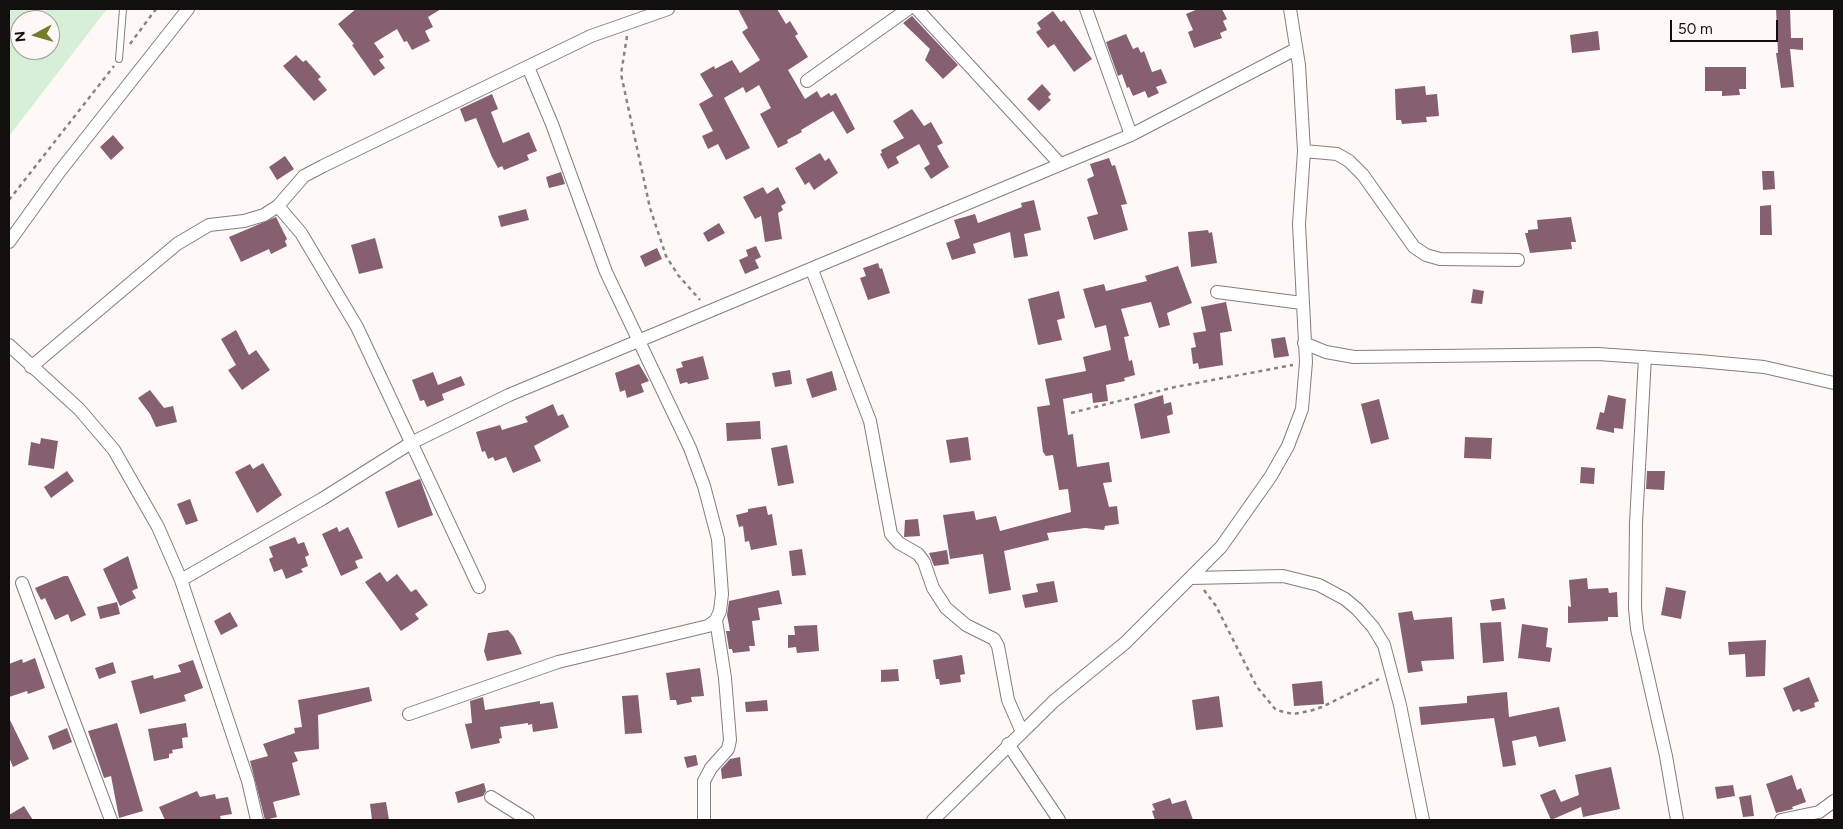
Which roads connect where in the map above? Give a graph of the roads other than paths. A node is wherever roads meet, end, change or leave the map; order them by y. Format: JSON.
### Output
{"nodes":[{"id":1,"x":123,"y":9,"type":"edge"},
{"id":2,"x":188,"y":9,"type":"edge"},
{"id":3,"x":668,"y":9,"type":"edge"},
{"id":4,"x":908,"y":9,"type":"edge"},
{"id":5,"x":917,"y":9,"type":"edge"},
{"id":6,"x":1086,"y":9,"type":"edge"},
{"id":7,"x":1290,"y":9,"type":"edge"},
{"id":8,"x":1296,"y":49,"type":"junction"},
{"id":9,"x":119,"y":59,"type":"road end"},
{"id":10,"x":528,"y":67,"type":"junction"},
{"id":11,"x":807,"y":81,"type":"dead end"},
{"id":12,"x":1131,"y":136,"type":"junction"},
{"id":13,"x":1304,"y":151,"type":"junction"},
{"id":14,"x":1060,"y":164,"type":"junction"},
{"id":15,"x":278,"y":206,"type":"junction"},
{"id":16,"x":9,"y":242,"type":"edge"},
{"id":17,"x":1518,"y":260,"type":"dead end"},
{"id":18,"x":812,"y":270,"type":"junction"},
{"id":19,"x":1218,"y":292,"type":"dead end"},
{"id":20,"x":1302,"y":303,"type":"junction"},
{"id":21,"x":638,"y":342,"type":"junction"},
{"id":22,"x":1304,"y":343,"type":"junction"},
{"id":23,"x":9,"y":345,"type":"edge"},
{"id":24,"x":1645,"y":357,"type":"junction"},
{"id":25,"x":31,"y":367,"type":"junction"},
{"id":26,"x":1834,"y":383,"type":"edge"},
{"id":27,"x":411,"y":443,"type":"junction"},
{"id":28,"x":1191,"y":578,"type":"junction"},
{"id":29,"x":181,"y":580,"type":"junction"},
{"id":30,"x":22,"y":583,"type":"dead end"},
{"id":31,"x":479,"y":587,"type":"dead end"},
{"id":32,"x":716,"y":620,"type":"junction"},
{"id":33,"x":409,"y":714,"type":"dead end"},
{"id":34,"x":1022,"y":732,"type":"junction"},
{"id":35,"x":1008,"y":744,"type":"junction"},
{"id":36,"x":491,"y":797,"type":"dead end"},
{"id":37,"x":1834,"y":801,"type":"edge"},
{"id":38,"x":111,"y":820,"type":"edge"},
{"id":39,"x":257,"y":820,"type":"edge"},
{"id":40,"x":528,"y":820,"type":"edge"},
{"id":41,"x":704,"y":820,"type":"edge"},
{"id":42,"x":933,"y":820,"type":"edge"},
{"id":43,"x":1058,"y":820,"type":"edge"},
{"id":44,"x":1423,"y":820,"type":"edge"},
{"id":45,"x":1677,"y":820,"type":"edge"},
{"id":46,"x":1782,"y":820,"type":"edge"}],
"edges":[{"from":1,"to":9,"type":"lane"},
{"from":2,"to":16,"type":"street"},
{"from":3,"to":10,"type":"street"},
{"from":4,"to":11,"type":"street"},
{"from":5,"to":14,"type":"street"},
{"from":6,"to":12,"type":"street"},
{"from":7,"to":8,"type":"street"},
{"from":8,"to":12,"type":"street"},
{"from":8,"to":13,"type":"street"},
{"from":10,"to":15,"type":"street"},
{"from":10,"to":21,"type":"street"},
{"from":12,"to":14,"type":"street"},
{"from":13,"to":17,"type":"street"},
{"from":13,"to":20,"type":"street"},
{"from":14,"to":18,"type":"street"},
{"from":15,"to":25,"type":"street"},
{"from":15,"to":27,"type":"street"},
{"from":18,"to":21,"type":"street"},
{"from":18,"to":34,"type":"street"},
{"from":19,"to":20,"type":"street"},
{"from":20,"to":22,"type":"street"},
{"from":21,"to":27,"type":"street"},
{"from":21,"to":32,"type":"street"},
{"from":22,"to":24,"type":"street"},
{"from":22,"to":28,"type":"street"},
{"from":23,"to":25,"type":"street"},
{"from":24,"to":26,"type":"street"},
{"from":24,"to":45,"type":"street"},
{"from":25,"to":29,"type":"street"},
{"from":27,"to":29,"type":"street"},
{"from":27,"to":31,"type":"street"},
{"from":28,"to":34,"type":"street"},
{"from":28,"to":44,"type":"street"},
{"from":29,"to":39,"type":"street"},
{"from":30,"to":38,"type":"street"},
{"from":32,"to":33,"type":"street"},
{"from":32,"to":41,"type":"street"},
{"from":34,"to":35,"type":"street"},
{"from":35,"to":42,"type":"street"},
{"from":35,"to":43,"type":"street"},
{"from":36,"to":40,"type":"street"},
{"from":37,"to":46,"type":"street"}]}
